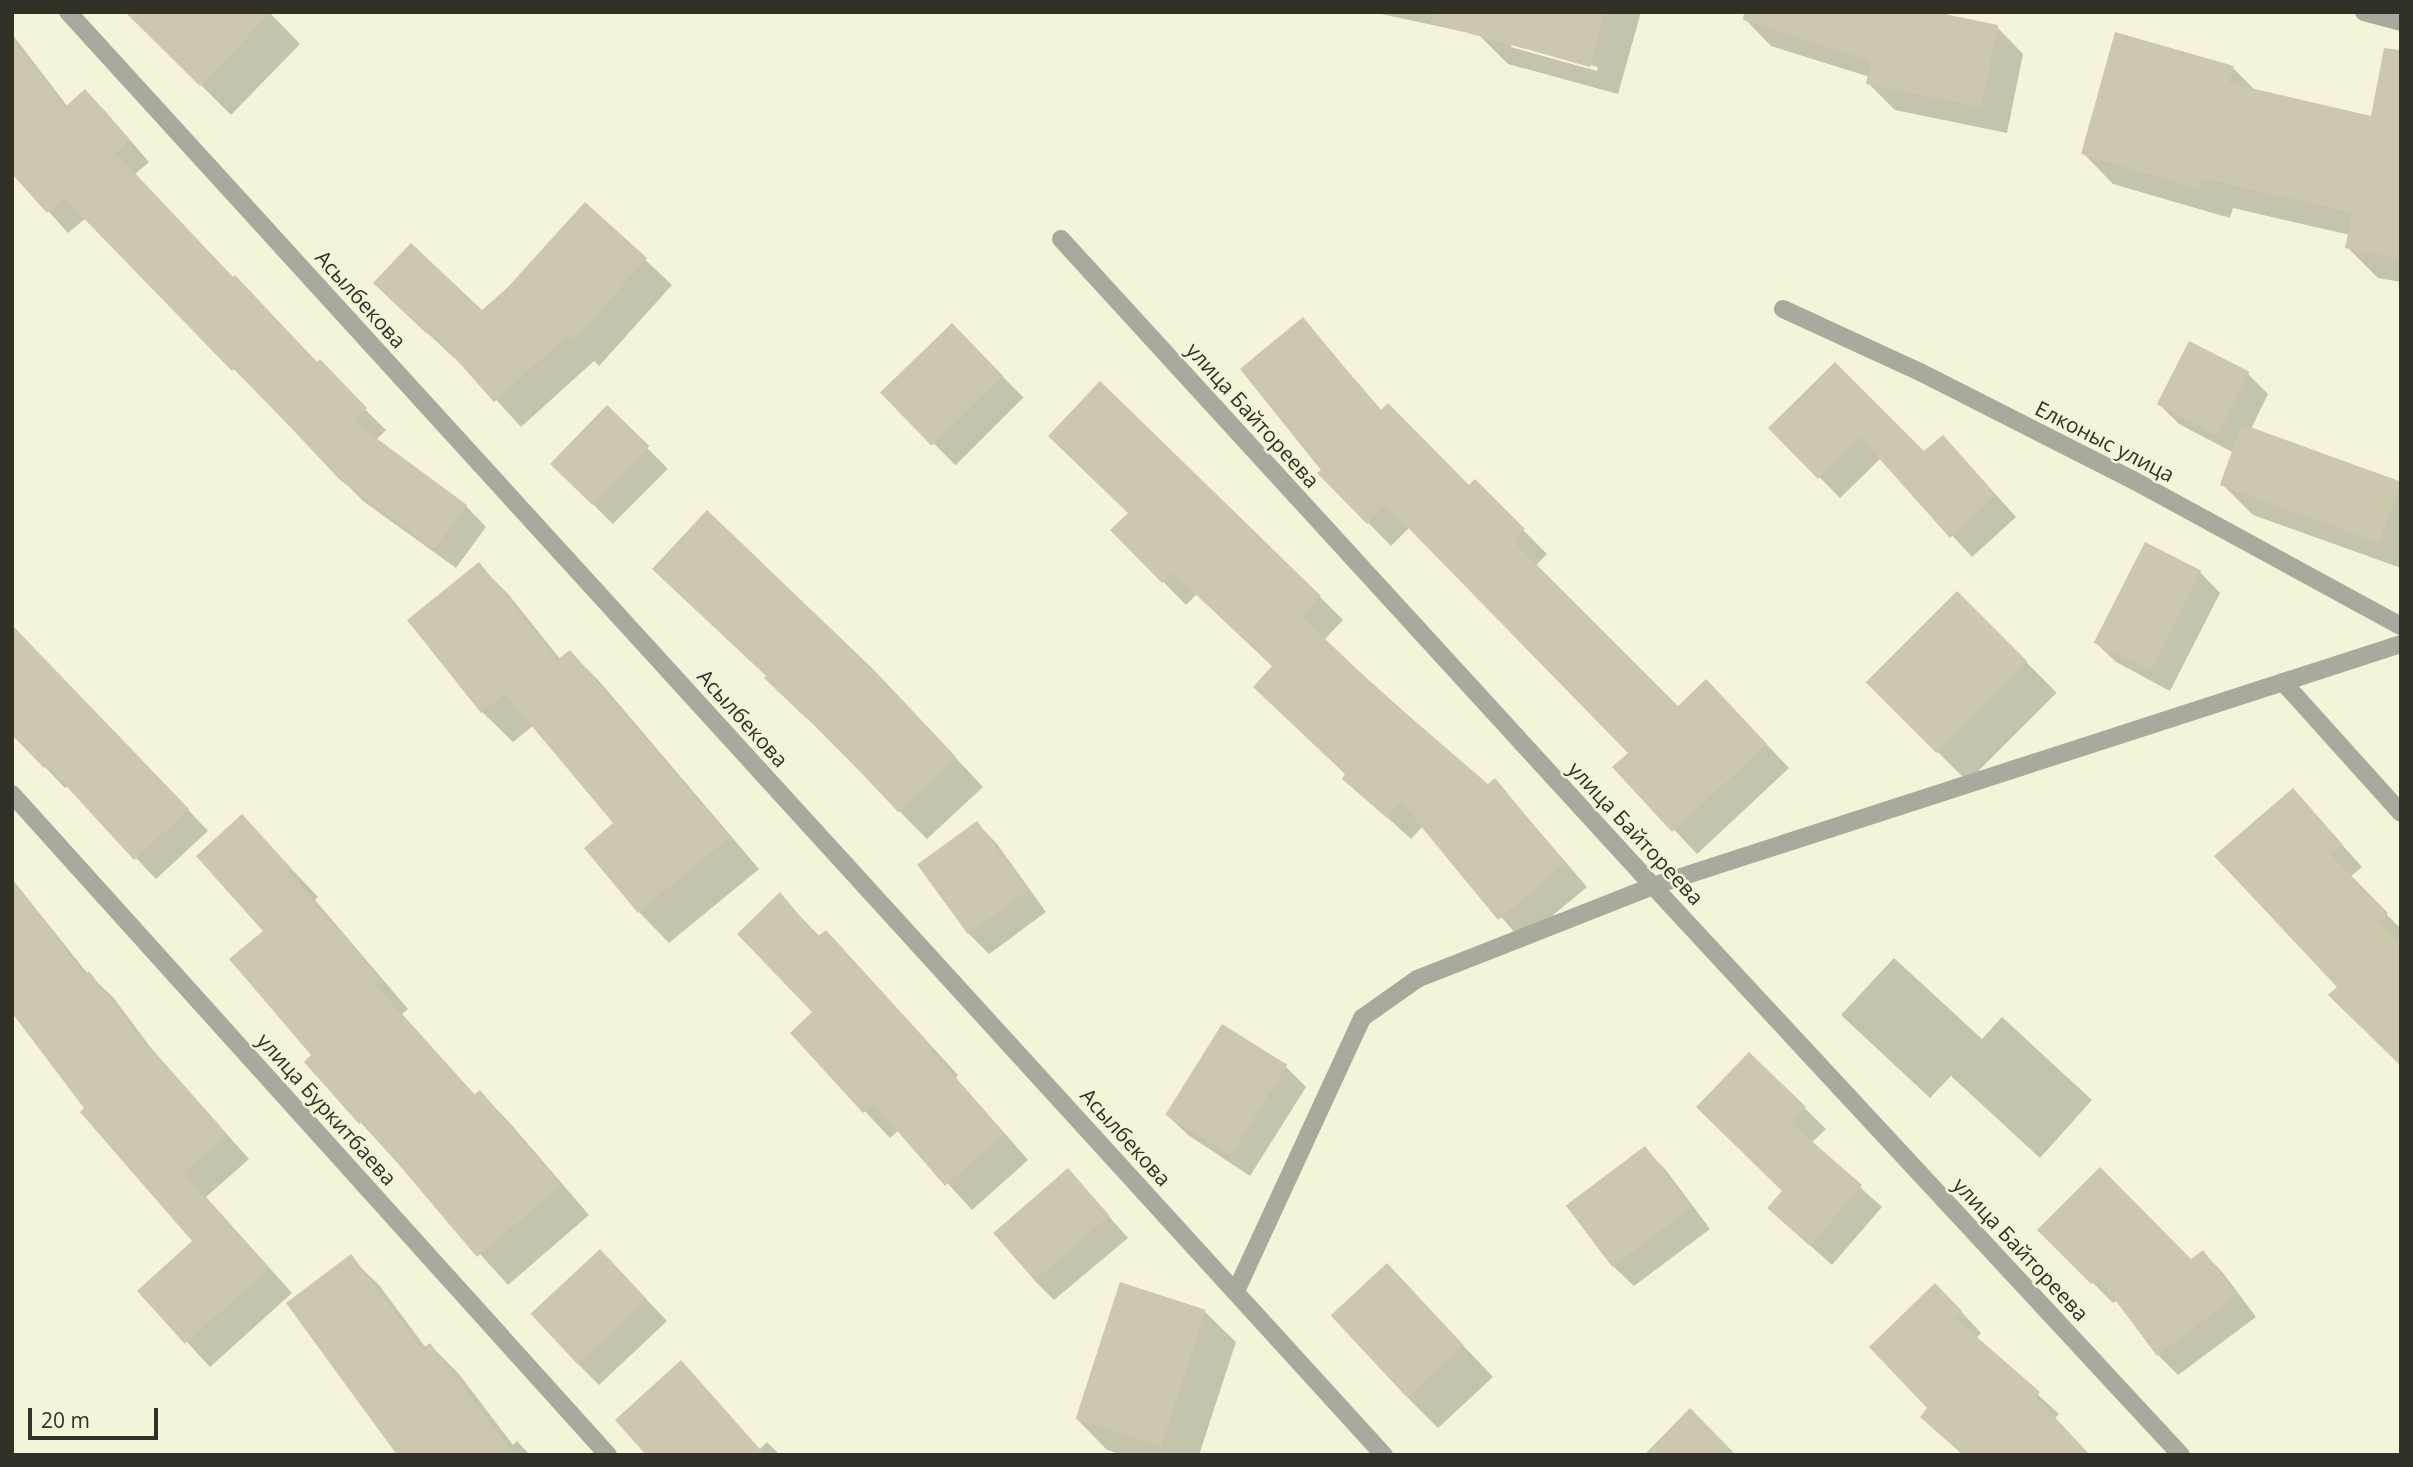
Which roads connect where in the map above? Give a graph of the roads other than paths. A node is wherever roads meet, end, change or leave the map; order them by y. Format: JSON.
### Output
{"nodes":[{"id":1,"x":68,"y":12,"type":"edge"},
{"id":2,"x":2364,"y":12,"type":"edge"},
{"id":3,"x":2401,"y":22,"type":"edge"},
{"id":4,"x":1061,"y":239,"type":"dead end"},
{"id":5,"x":1783,"y":309,"type":"dead end"},
{"id":6,"x":2401,"y":626,"type":"edge"},
{"id":7,"x":2401,"y":644,"type":"edge"},
{"id":8,"x":2283,"y":682,"type":"junction"},
{"id":9,"x":12,"y":794,"type":"edge"},
{"id":10,"x":2401,"y":813,"type":"edge"},
{"id":11,"x":1653,"y":886,"type":"junction"},
{"id":12,"x":1236,"y":1291,"type":"junction"},
{"id":13,"x":608,"y":1455,"type":"edge"},
{"id":14,"x":1384,"y":1455,"type":"edge"},
{"id":15,"x":2181,"y":1455,"type":"edge"}],
"edges":[{"from":1,"to":12,"type":"street","name":"Асылбекова"},
{"from":2,"to":3,"type":"street"},
{"from":4,"to":11,"type":"street","name":"улица Байтореева"},
{"from":5,"to":6,"type":"street","name":"Елконыс улица"},
{"from":7,"to":8,"type":"street"},
{"from":8,"to":10,"type":"street"},
{"from":8,"to":11,"type":"street"},
{"from":9,"to":13,"type":"street","name":"улица Буркитбаева"},
{"from":11,"to":12,"type":"street"},
{"from":11,"to":15,"type":"street","name":"улица Байтореева"},
{"from":12,"to":14,"type":"street","name":"Асылбекова"}]}
